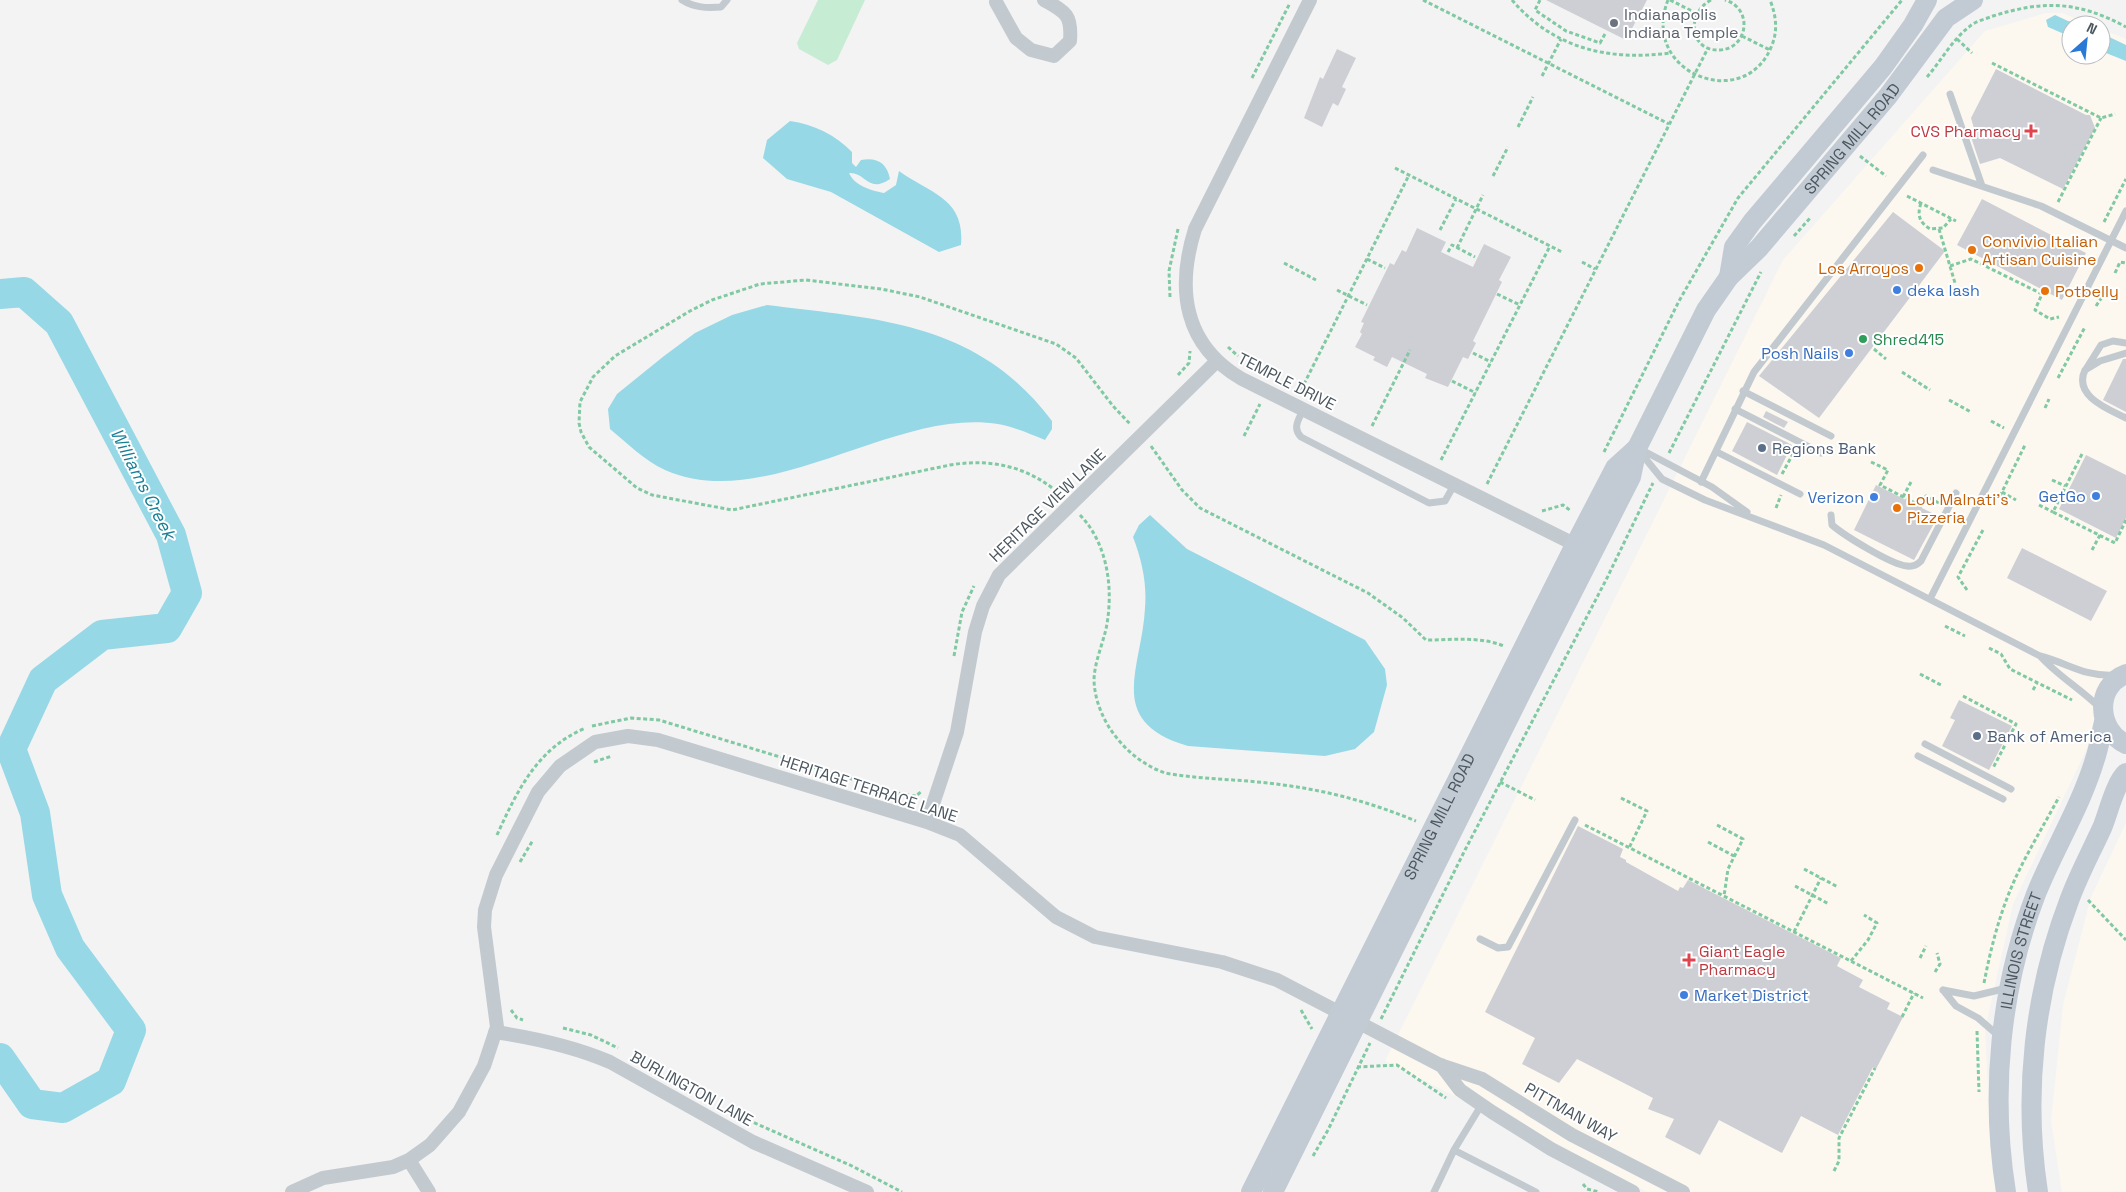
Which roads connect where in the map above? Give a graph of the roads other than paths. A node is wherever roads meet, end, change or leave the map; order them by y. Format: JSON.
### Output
{"nodes":[{"id":1,"x":682,"y":0,"type":"edge"},
{"id":2,"x":727,"y":0,"type":"edge"},
{"id":3,"x":1044,"y":0,"type":"edge"},
{"id":4,"x":1310,"y":0,"type":"edge"},
{"id":5,"x":1927,"y":0,"type":"edge"},
{"id":6,"x":1973,"y":0,"type":"edge"},
{"id":7,"x":997,"y":1,"type":"edge"},
{"id":8,"x":1950,"y":94,"type":"dead end"},
{"id":9,"x":1923,"y":154,"type":"dead end"},
{"id":10,"x":1933,"y":170,"type":"dead end"},
{"id":11,"x":1982,"y":186,"type":"junction"},
{"id":12,"x":2126,"y":211,"type":"edge"},
{"id":13,"x":2112,"y":240,"type":"junction"},
{"id":14,"x":2126,"y":248,"type":"edge"},
{"id":15,"x":1728,"y":277,"type":"junction"},
{"id":16,"x":2126,"y":343,"type":"edge"},
{"id":17,"x":2126,"y":353,"type":"edge"},
{"id":18,"x":1217,"y":361,"type":"junction"},
{"id":19,"x":2085,"y":370,"type":"junction"},
{"id":20,"x":1743,"y":391,"type":"junction"},
{"id":21,"x":1735,"y":409,"type":"junction"},
{"id":22,"x":1304,"y":410,"type":"junction"},
{"id":23,"x":2126,"y":418,"type":"edge"},
{"id":24,"x":1831,"y":436,"type":"dead end"},
{"id":25,"x":1638,"y":448,"type":"junction"},
{"id":26,"x":1716,"y":452,"type":"junction"},
{"id":27,"x":1821,"y":453,"type":"dead end"},
{"id":28,"x":1702,"y":482,"type":"junction"},
{"id":29,"x":1454,"y":485,"type":"junction"},
{"id":30,"x":1800,"y":494,"type":"dead end"},
{"id":31,"x":1956,"y":494,"type":"dead end"},
{"id":32,"x":1831,"y":515,"type":"dead end"},
{"id":33,"x":1753,"y":517,"type":"junction"},
{"id":34,"x":1584,"y":549,"type":"junction"},
{"id":35,"x":1930,"y":599,"type":"junction"},
{"id":36,"x":2040,"y":656,"type":"junction"},
{"id":37,"x":2124,"y":674,"type":"edge"},
{"id":38,"x":2103,"y":716,"type":"junction"},
{"id":39,"x":1925,"y":744,"type":"dead end"},
{"id":40,"x":2126,"y":744,"type":"edge"},
{"id":41,"x":1918,"y":756,"type":"dead end"},
{"id":42,"x":2126,"y":773,"type":"edge"},
{"id":43,"x":2011,"y":788,"type":"dead end"},
{"id":44,"x":2002,"y":799,"type":"dead end"},
{"id":45,"x":1578,"y":821,"type":"road end"},
{"id":46,"x":927,"y":822,"type":"junction"},
{"id":47,"x":1480,"y":939,"type":"dead end"},
{"id":48,"x":2010,"y":987,"type":"junction"},
{"id":49,"x":1341,"y":1012,"type":"junction"},
{"id":50,"x":1367,"y":1026,"type":"junction"},
{"id":51,"x":495,"y":1032,"type":"junction"},
{"id":52,"x":2002,"y":1039,"type":"junction"},
{"id":53,"x":1440,"y":1065,"type":"junction"},
{"id":54,"x":1482,"y":1104,"type":"junction"},
{"id":55,"x":1454,"y":1150,"type":"junction"},
{"id":56,"x":409,"y":1160,"type":"junction"},
{"id":57,"x":292,"y":1192,"type":"edge"},
{"id":58,"x":429,"y":1192,"type":"edge"},
{"id":59,"x":867,"y":1192,"type":"edge"},
{"id":60,"x":1251,"y":1192,"type":"edge"},
{"id":61,"x":1273,"y":1192,"type":"edge"},
{"id":62,"x":1434,"y":1192,"type":"edge"},
{"id":63,"x":1536,"y":1192,"type":"edge"},
{"id":64,"x":1633,"y":1192,"type":"edge"},
{"id":65,"x":1683,"y":1192,"type":"edge"},
{"id":66,"x":2006,"y":1192,"type":"edge"},
{"id":67,"x":2038,"y":1192,"type":"edge"}],
"edges":[{"from":1,"to":2,"type":"lane"},
{"from":3,"to":7,"type":"street"},
{"from":4,"to":18,"type":"street","name":"TEMPLE DRIVE"},
{"from":5,"to":15,"type":"street","name":"SPRING MILL ROAD"},
{"from":6,"to":15,"type":"street","name":"SPRING MILL ROAD"},
{"from":8,"to":11,"type":"lane"},
{"from":9,"to":20,"type":"lane"},
{"from":10,"to":11,"type":"lane"},
{"from":11,"to":13,"type":"lane"},
{"from":12,"to":13,"type":"lane"},
{"from":13,"to":14,"type":"lane"},
{"from":13,"to":35,"type":"lane"},
{"from":15,"to":25,"type":"street","name":"SPRING MILL ROAD"},
{"from":16,"to":19,"type":"lane"},
{"from":17,"to":19,"type":"lane"},
{"from":18,"to":22,"type":"street","name":"TEMPLE DRIVE"},
{"from":18,"to":46,"type":"street","name":"HERITAGE VIEW LANE"},
{"from":19,"to":23,"type":"lane"},
{"from":20,"to":21,"type":"lane"},
{"from":20,"to":24,"type":"lane"},
{"from":21,"to":26,"type":"lane"},
{"from":21,"to":27,"type":"lane"},
{"from":22,"to":29,"type":"street","name":"TEMPLE DRIVE"},
{"from":22,"to":29,"type":"lane"},
{"from":25,"to":28,"type":"lane"},
{"from":25,"to":33,"type":"lane"},
{"from":25,"to":34,"type":"street","name":"SPRING MILL ROAD"},
{"from":26,"to":28,"type":"lane"},
{"from":26,"to":30,"type":"lane"},
{"from":28,"to":33,"type":"lane"},
{"from":29,"to":34,"type":"street","name":"TEMPLE DRIVE"},
{"from":31,"to":32,"type":"lane"},
{"from":33,"to":35,"type":"lane"},
{"from":34,"to":49,"type":"street","name":"SPRING MILL ROAD"},
{"from":34,"to":50,"type":"street","name":"SPRING MILL ROAD"},
{"from":35,"to":36,"type":"lane"},
{"from":36,"to":37,"type":"lane"},
{"from":36,"to":38,"type":"lane"},
{"from":37,"to":38,"type":"street","name":"ILLINOIS STREET"},
{"from":38,"to":40,"type":"street"},
{"from":38,"to":48,"type":"street","name":"ILLINOIS STREET"},
{"from":39,"to":43,"type":"lane"},
{"from":41,"to":44,"type":"lane"},
{"from":42,"to":67,"type":"street","name":"ILLINOIS STREET"},
{"from":45,"to":47,"type":"lane"},
{"from":46,"to":49,"type":"street","name":"HERITAGE TERRACE LANE"},
{"from":46,"to":51,"type":"street","name":"HERITAGE TERRACE LANE"},
{"from":48,"to":52,"type":"street","name":"ILLINOIS STREET"},
{"from":48,"to":52,"type":"lane"},
{"from":49,"to":50,"type":"street","name":"HERITAGE TERRACE LANE"},
{"from":49,"to":60,"type":"street","name":"SPRING MILL ROAD"},
{"from":50,"to":53,"type":"street","name":"PITTMAN WAY"},
{"from":50,"to":61,"type":"street","name":"SPRING MILL ROAD"},
{"from":51,"to":56,"type":"street"},
{"from":51,"to":59,"type":"street","name":"BURLINGTON LANE"},
{"from":52,"to":66,"type":"street","name":"ILLINOIS STREET"},
{"from":53,"to":54,"type":"street","name":"PITTMAN WAY"},
{"from":53,"to":65,"type":"street","name":"PITTMAN WAY"},
{"from":54,"to":55,"type":"lane"},
{"from":54,"to":64,"type":"street","name":"PITTMAN WAY"},
{"from":55,"to":62,"type":"lane"},
{"from":55,"to":63,"type":"lane"},
{"from":56,"to":57,"type":"street"},
{"from":56,"to":58,"type":"street"}]}
